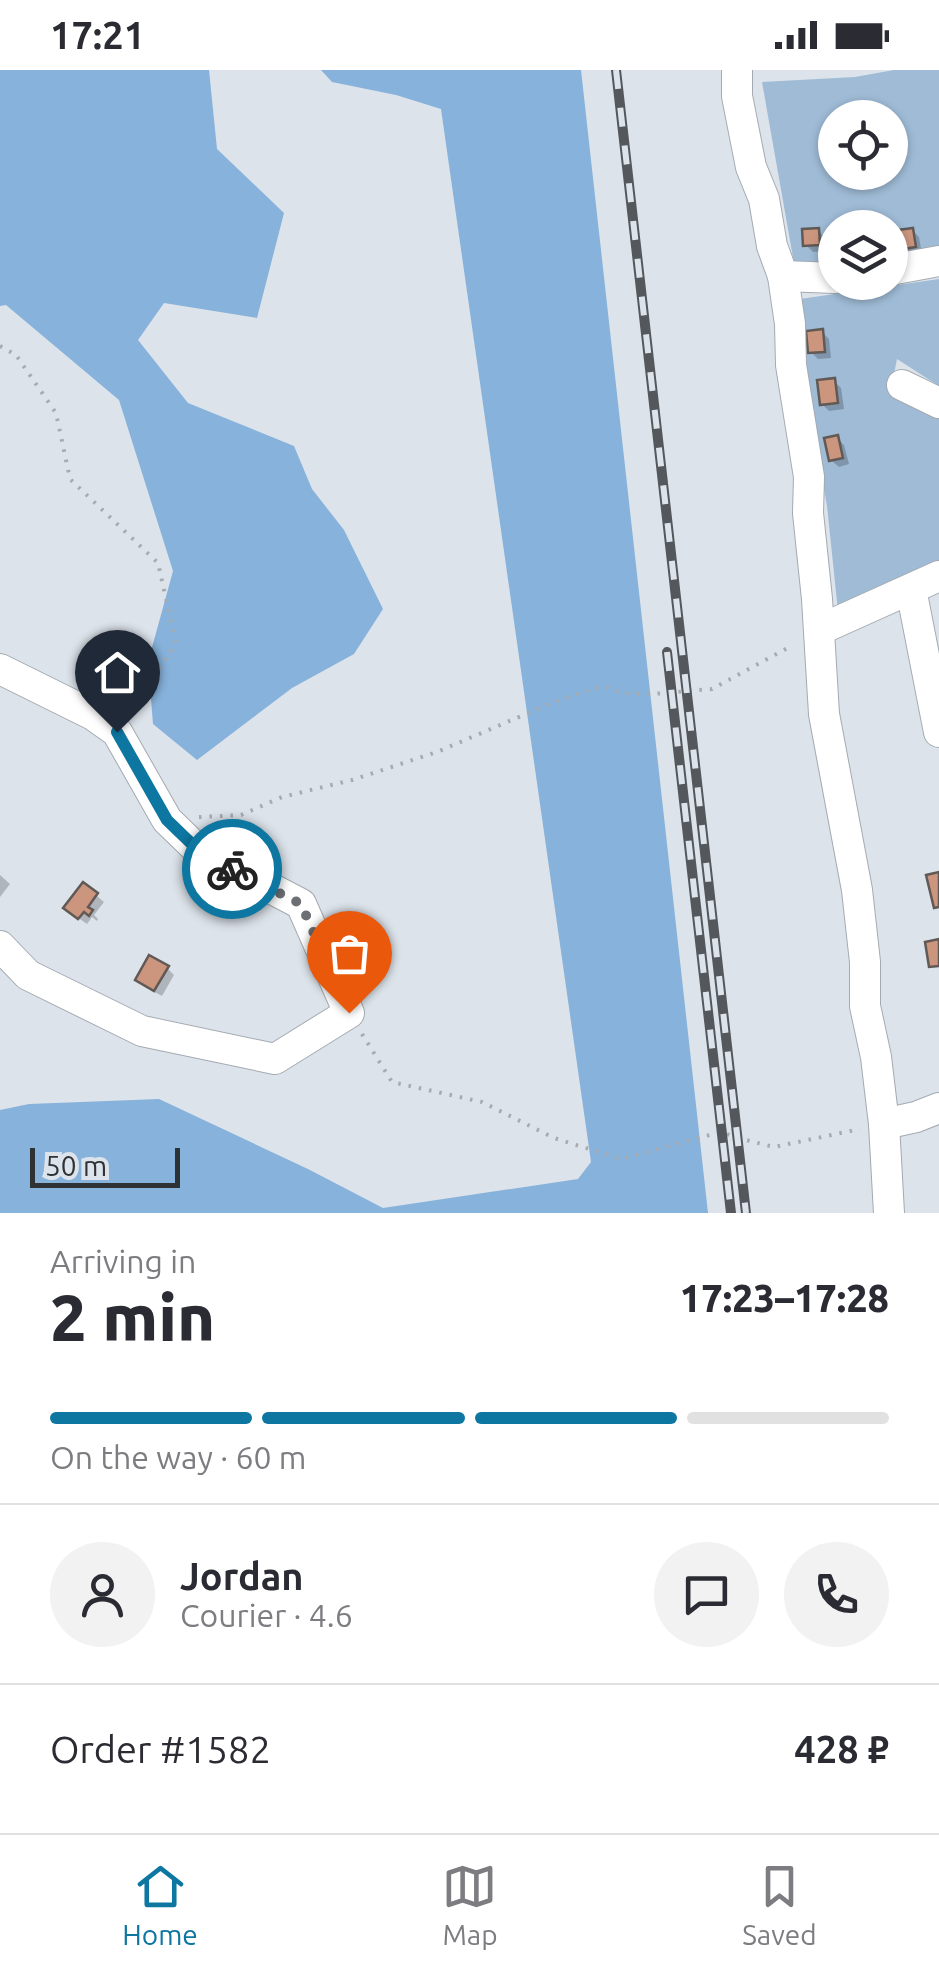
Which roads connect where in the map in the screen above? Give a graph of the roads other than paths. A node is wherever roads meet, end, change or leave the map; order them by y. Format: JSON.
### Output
{"nodes":[{"id":1,"x":737,"y":70,"type":"edge"},
{"id":2,"x":939,"y":262,"type":"edge"},
{"id":3,"x":908,"y":267,"type":"edge"},
{"id":4,"x":782,"y":276,"type":"junction"},
{"id":5,"x":818,"y":277,"type":"edge"},
{"id":6,"x":902,"y":385,"type":"dead end"},
{"id":7,"x":939,"y":403,"type":"edge"},
{"id":8,"x":939,"y":576,"type":"edge"},
{"id":9,"x":911,"y":589,"type":"junction"},
{"id":10,"x":819,"y":630,"type":"junction"},
{"id":11,"x":0,"y":669,"type":"edge"},
{"id":12,"x":939,"y":732,"type":"edge"},
{"id":13,"x":0,"y":946,"type":"edge"},
{"id":14,"x":939,"y":1108,"type":"edge"},
{"id":15,"x":884,"y":1124,"type":"junction"},
{"id":16,"x":889,"y":1213,"type":"edge"}],
"edges":[{"from":1,"to":4,"type":"street"},
{"from":2,"to":3,"type":"street"},
{"from":4,"to":5,"type":"street"},
{"from":4,"to":10,"type":"street"},
{"from":6,"to":7,"type":"street"},
{"from":8,"to":9,"type":"street"},
{"from":9,"to":10,"type":"street"},
{"from":9,"to":12,"type":"street"},
{"from":10,"to":15,"type":"street"},
{"from":11,"to":13,"type":"street"},
{"from":14,"to":15,"type":"street"},
{"from":15,"to":16,"type":"street"}]}
